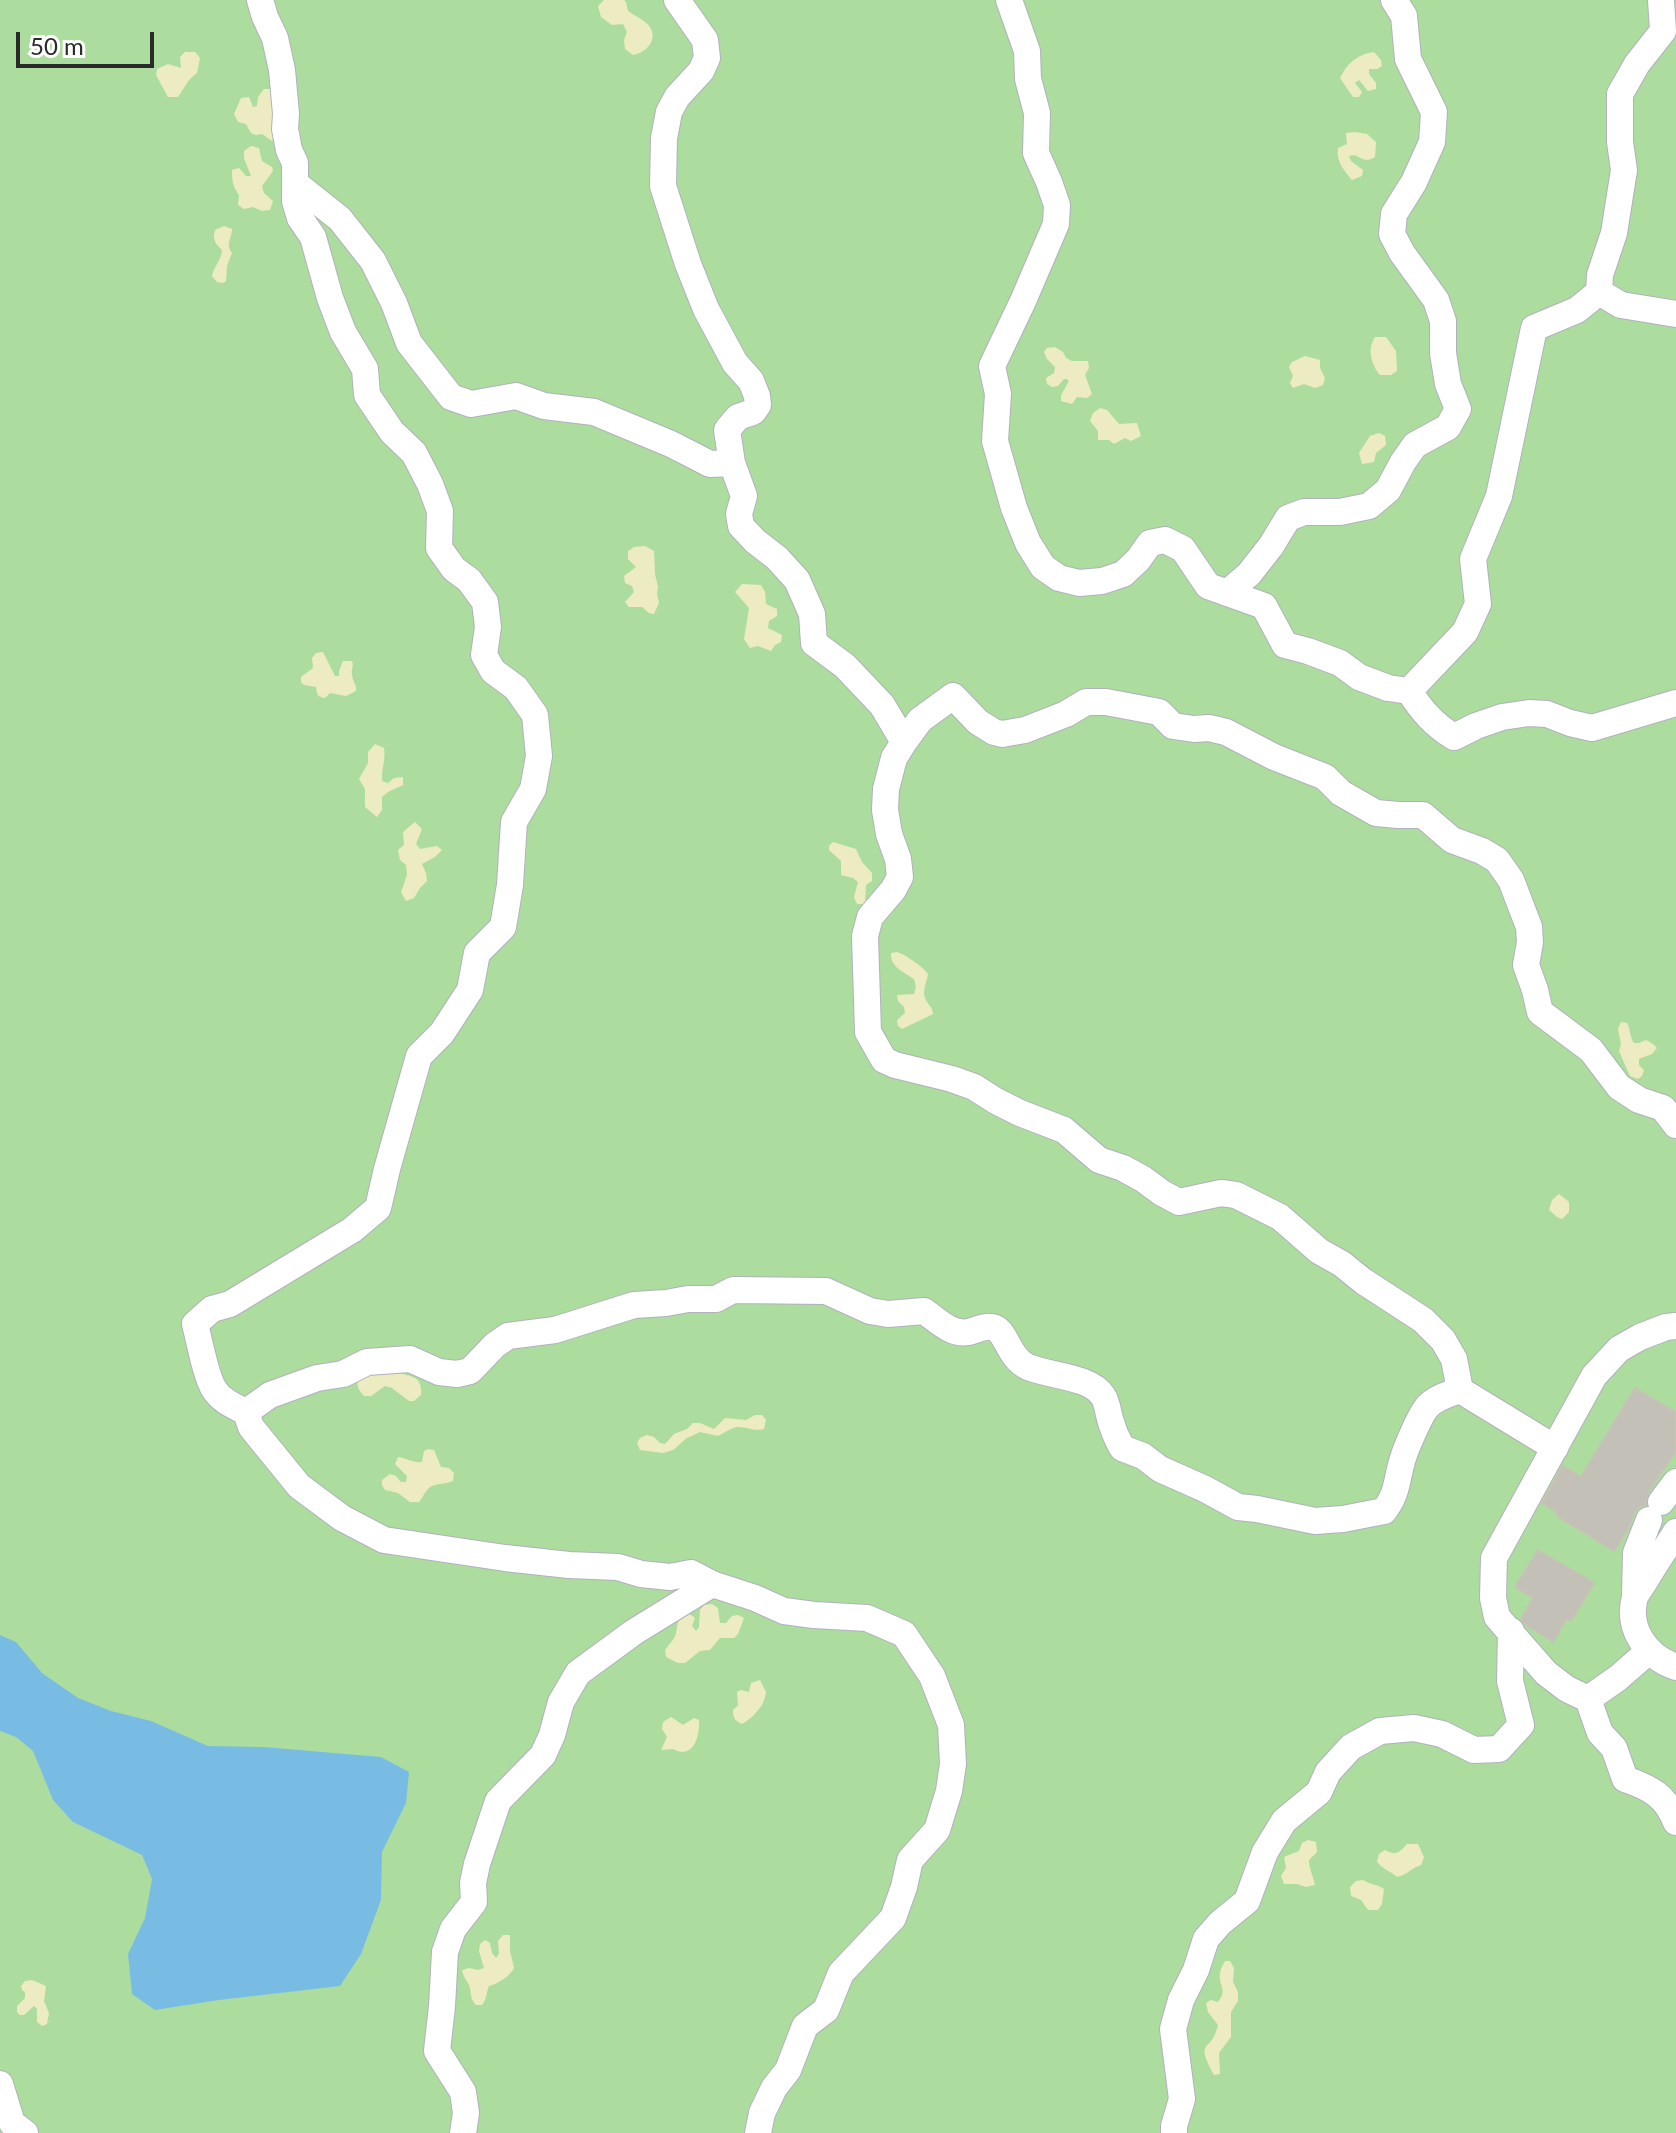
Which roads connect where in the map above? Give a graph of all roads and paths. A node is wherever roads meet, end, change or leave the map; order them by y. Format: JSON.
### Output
{"nodes":[{"id":1,"x":260,"y":0,"type":"edge"},
{"id":2,"x":677,"y":0,"type":"edge"},
{"id":3,"x":1009,"y":0,"type":"edge"},
{"id":4,"x":1394,"y":0,"type":"edge"},
{"id":5,"x":1661,"y":0,"type":"edge"},
{"id":6,"x":296,"y":184,"type":"junction"},
{"id":7,"x":1599,"y":292,"type":"junction"},
{"id":8,"x":1676,"y":314,"type":"edge"},
{"id":9,"x":732,"y":463,"type":"junction"},
{"id":10,"x":1227,"y":593,"type":"junction"},
{"id":11,"x":1409,"y":691,"type":"junction"},
{"id":12,"x":1676,"y":703,"type":"edge"},
{"id":13,"x":904,"y":742,"type":"junction"},
{"id":14,"x":1676,"y":1125,"type":"edge"},
{"id":15,"x":1676,"y":1326,"type":"edge"},
{"id":16,"x":1460,"y":1390,"type":"junction"},
{"id":17,"x":246,"y":1412,"type":"junction"},
{"id":18,"x":1555,"y":1448,"type":"junction"},
{"id":19,"x":1662,"y":1501,"type":"edge"},
{"id":20,"x":1676,"y":1532,"type":"edge"},
{"id":21,"x":712,"y":1584,"type":"junction"},
{"id":22,"x":1635,"y":1596,"type":"junction"},
{"id":23,"x":1511,"y":1631,"type":"junction"},
{"id":24,"x":1649,"y":1651,"type":"junction"},
{"id":25,"x":1676,"y":1667,"type":"edge"},
{"id":26,"x":1588,"y":1699,"type":"junction"},
{"id":27,"x":1676,"y":1822,"type":"edge"},
{"id":28,"x":0,"y":2084,"type":"edge"},
{"id":29,"x":25,"y":2133,"type":"edge"},
{"id":30,"x":463,"y":2133,"type":"edge"},
{"id":31,"x":758,"y":2133,"type":"edge"},
{"id":32,"x":1174,"y":2133,"type":"edge"}],
"edges":[{"from":1,"to":6,"type":"lane"},
{"from":2,"to":9,"type":"lane"},
{"from":3,"to":10,"type":"lane"},
{"from":4,"to":10,"type":"lane"},
{"from":5,"to":7,"type":"lane"},
{"from":6,"to":9,"type":"lane"},
{"from":6,"to":17,"type":"lane"},
{"from":7,"to":8,"type":"lane"},
{"from":7,"to":11,"type":"lane"},
{"from":9,"to":13,"type":"lane"},
{"from":10,"to":11,"type":"lane"},
{"from":11,"to":12,"type":"lane"},
{"from":13,"to":14,"type":"lane"},
{"from":13,"to":16,"type":"lane"},
{"from":15,"to":18,"type":"lane"},
{"from":16,"to":17,"type":"lane"},
{"from":16,"to":18,"type":"lane"},
{"from":17,"to":21,"type":"lane"},
{"from":18,"to":23,"type":"lane"},
{"from":19,"to":22,"type":"lane"},
{"from":20,"to":22,"type":"lane"},
{"from":21,"to":30,"type":"lane"},
{"from":21,"to":31,"type":"lane"},
{"from":22,"to":24,"type":"lane"},
{"from":23,"to":26,"type":"lane"},
{"from":23,"to":32,"type":"lane"},
{"from":24,"to":25,"type":"lane"},
{"from":24,"to":26,"type":"lane"},
{"from":26,"to":27,"type":"lane"},
{"from":28,"to":29,"type":"lane"}]}
